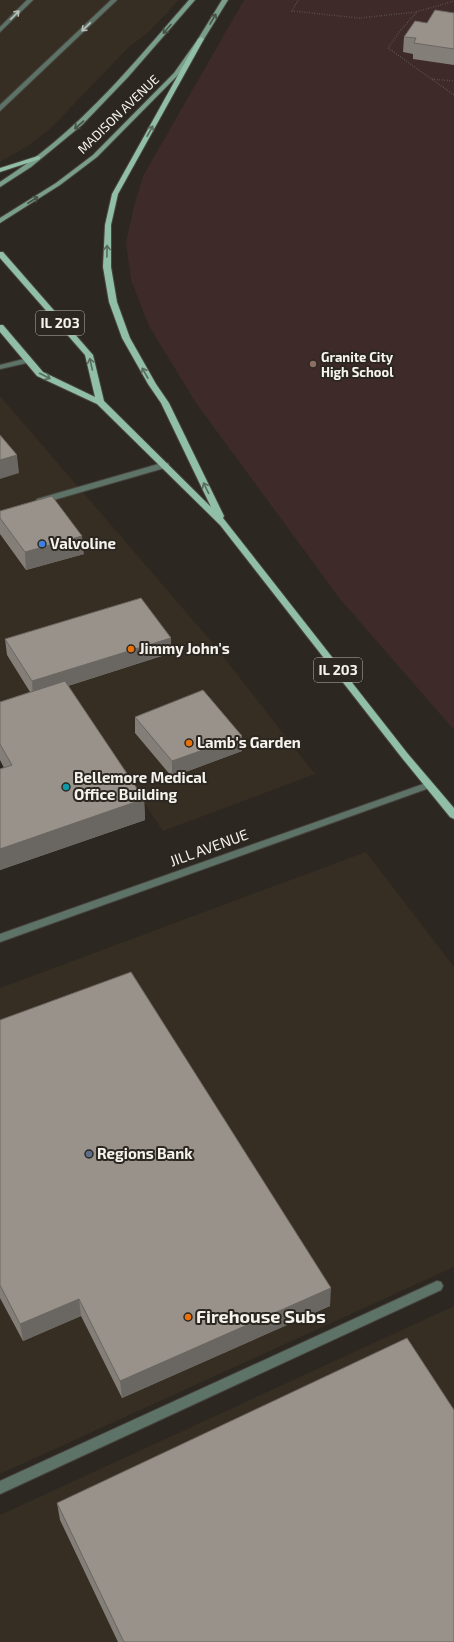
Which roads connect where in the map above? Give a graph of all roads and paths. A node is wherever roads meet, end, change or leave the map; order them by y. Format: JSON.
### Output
{"nodes":[{"id":1,"x":30,"y":0,"type":"edge"},
{"id":2,"x":114,"y":0,"type":"edge"},
{"id":3,"x":192,"y":0,"type":"edge"},
{"id":4,"x":226,"y":0,"type":"edge"},
{"id":5,"x":298,"y":0,"type":"edge"},
{"id":6,"x":454,"y":1,"type":"edge"},
{"id":7,"x":416,"y":12,"type":"junction"},
{"id":8,"x":0,"y":30,"type":"edge"},
{"id":9,"x":201,"y":39,"type":"junction"},
{"id":10,"x":432,"y":78,"type":"junction"},
{"id":11,"x":454,"y":81,"type":"edge"},
{"id":12,"x":454,"y":95,"type":"edge"},
{"id":13,"x":1,"y":109,"type":"edge"},
{"id":14,"x":38,"y":158,"type":"junction"},
{"id":15,"x":0,"y":170,"type":"edge"},
{"id":16,"x":0,"y":185,"type":"edge"},
{"id":17,"x":0,"y":221,"type":"edge"},
{"id":18,"x":0,"y":254,"type":"edge"},
{"id":19,"x":0,"y":328,"type":"edge"},
{"id":20,"x":28,"y":360,"type":"junction"},
{"id":21,"x":0,"y":368,"type":"edge"},
{"id":22,"x":100,"y":402,"type":"junction"},
{"id":23,"x":165,"y":465,"type":"junction"},
{"id":24,"x":30,"y":504,"type":"edge"},
{"id":25,"x":223,"y":523,"type":"junction"},
{"id":26,"x":429,"y":786,"type":"junction"},
{"id":27,"x":454,"y":816,"type":"edge"},
{"id":28,"x":0,"y":938,"type":"edge"},
{"id":29,"x":437,"y":1286,"type":"dead end"},
{"id":30,"x":0,"y":1488,"type":"edge"}],
"edges":[{"from":8,"to":1,"type":"street","one_way":true},
{"from":2,"to":13,"type":"street","one_way":true},
{"from":3,"to":14,"type":"main road","name":"MADISON AVENUE","one_way":true},
{"from":9,"to":4,"type":"main road","name":"MADISON AVENUE","one_way":true},
{"from":5,"to":7,"type":"path"},
{"from":6,"to":7,"type":"path"},
{"from":7,"to":10,"type":"path"},
{"from":17,"to":9,"type":"main road","name":"MADISON AVENUE","one_way":true},
{"from":25,"to":9,"type":"main road","one_way":true},
{"from":10,"to":11,"type":"path"},
{"from":10,"to":12,"type":"path"},
{"from":14,"to":15,"type":"main road"},
{"from":14,"to":16,"type":"main road","name":"MADISON AVENUE"},
{"from":22,"to":18,"type":"main road","number":"IL 203","one_way":true},
{"from":19,"to":20,"type":"main road","number":"IL 203"},
{"from":20,"to":21,"type":"street"},
{"from":20,"to":22,"type":"main road","number":"IL 203","one_way":true},
{"from":22,"to":23,"type":"main road","number":"IL 203"},
{"from":23,"to":24,"type":"street"},
{"from":23,"to":25,"type":"main road","number":"IL 203"},
{"from":25,"to":26,"type":"main road","number":"IL 203"},
{"from":26,"to":27,"type":"main road","number":"IL 203"},
{"from":26,"to":28,"type":"street","name":"JILL AVENUE"},
{"from":29,"to":30,"type":"street"}]}
